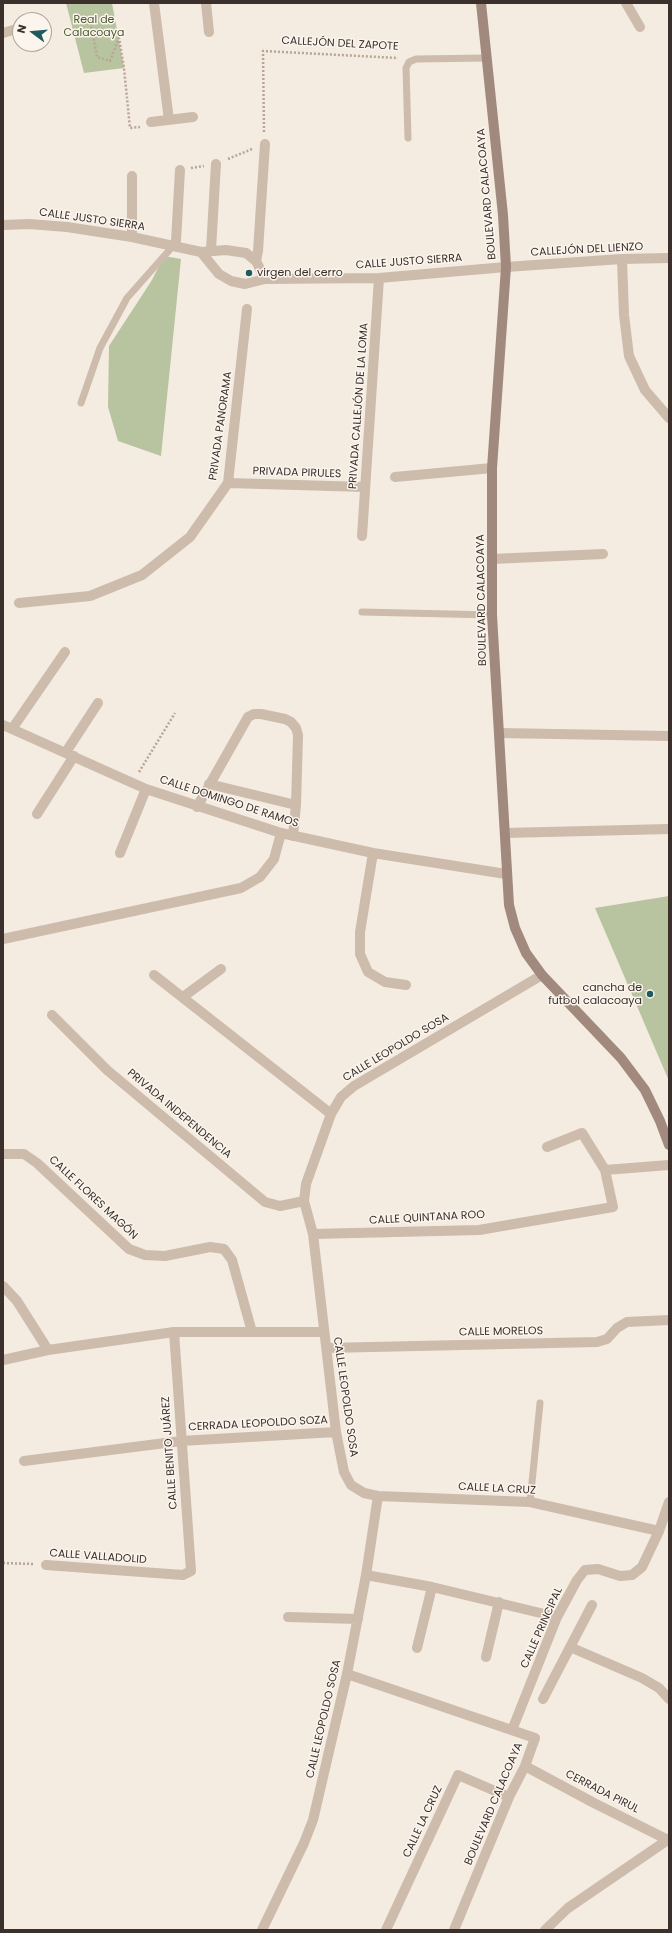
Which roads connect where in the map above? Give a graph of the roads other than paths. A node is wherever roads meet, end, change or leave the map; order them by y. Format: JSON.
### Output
{"nodes":[{"id":1,"x":154,"y":3,"type":"edge"},
{"id":2,"x":206,"y":3,"type":"edge"},
{"id":3,"x":481,"y":3,"type":"edge"},
{"id":4,"x":626,"y":3,"type":"edge"},
{"id":5,"x":640,"y":27,"type":"dead end"},
{"id":6,"x":209,"y":32,"type":"dead end"},
{"id":7,"x":486,"y":58,"type":"junction"},
{"id":8,"x":193,"y":117,"type":"dead end"},
{"id":9,"x":169,"y":120,"type":"junction"},
{"id":10,"x":146,"y":124,"type":"road end"},
{"id":11,"x":408,"y":138,"type":"dead end"},
{"id":12,"x":265,"y":144,"type":"road end"},
{"id":13,"x":216,"y":164,"type":"dead end"},
{"id":14,"x":180,"y":170,"type":"dead end"},
{"id":15,"x":132,"y":176,"type":"dead end"},
{"id":16,"x":3,"y":225,"type":"edge"},
{"id":17,"x":132,"y":237,"type":"junction"},
{"id":18,"x":173,"y":246,"type":"junction"},
{"id":19,"x":206,"y":251,"type":"junction"},
{"id":20,"x":669,"y":258,"type":"edge"},
{"id":21,"x":622,"y":259,"type":"junction"},
{"id":22,"x":256,"y":262,"type":"junction"},
{"id":23,"x":506,"y":267,"type":"junction"},
{"id":24,"x":379,"y":278,"type":"junction"},
{"id":25,"x":265,"y":280,"type":"junction"},
{"id":26,"x":247,"y":309,"type":"dead end"},
{"id":27,"x":81,"y":402,"type":"dead end"},
{"id":28,"x":669,"y":418,"type":"edge"},
{"id":29,"x":492,"y":468,"type":"junction"},
{"id":30,"x":395,"y":477,"type":"dead end"},
{"id":31,"x":228,"y":483,"type":"junction"},
{"id":32,"x":366,"y":487,"type":"junction"},
{"id":33,"x":362,"y":536,"type":"dead end"},
{"id":34,"x":603,"y":554,"type":"dead end"},
{"id":35,"x":492,"y":559,"type":"junction"},
{"id":36,"x":19,"y":603,"type":"dead end"},
{"id":37,"x":362,"y":612,"type":"dead end"},
{"id":38,"x":492,"y":615,"type":"junction"},
{"id":39,"x":65,"y":652,"type":"dead end"},
{"id":40,"x":98,"y":703,"type":"dead end"},
{"id":41,"x":7,"y":727,"type":"edge"},
{"id":42,"x":499,"y":732,"type":"junction"},
{"id":43,"x":669,"y":736,"type":"edge"},
{"id":44,"x":70,"y":754,"type":"junction"},
{"id":45,"x":209,"y":784,"type":"junction"},
{"id":46,"x":146,"y":789,"type":"junction"},
{"id":47,"x":296,"y":805,"type":"junction"},
{"id":48,"x":197,"y":807,"type":"junction"},
{"id":49,"x":37,"y":814,"type":"dead end"},
{"id":50,"x":669,"y":829,"type":"edge"},
{"id":51,"x":505,"y":833,"type":"junction"},
{"id":52,"x":281,"y":834,"type":"junction"},
{"id":53,"x":293,"y":836,"type":"junction"},
{"id":54,"x":120,"y":853,"type":"dead end"},
{"id":55,"x":373,"y":853,"type":"junction"},
{"id":56,"x":506,"y":874,"type":"junction"},
{"id":57,"x":3,"y":940,"type":"edge"},
{"id":58,"x":221,"y":969,"type":"dead end"},
{"id":59,"x":154,"y":975,"type":"dead end"},
{"id":60,"x":542,"y":976,"type":"junction"},
{"id":61,"x":406,"y":985,"type":"dead end"},
{"id":62,"x":182,"y":997,"type":"junction"},
{"id":63,"x":52,"y":1015,"type":"dead end"},
{"id":64,"x":331,"y":1114,"type":"junction"},
{"id":65,"x":669,"y":1145,"type":"edge"},
{"id":66,"x":547,"y":1147,"type":"dead end"},
{"id":67,"x":3,"y":1154,"type":"edge"},
{"id":68,"x":669,"y":1165,"type":"edge"},
{"id":69,"x":605,"y":1170,"type":"junction"},
{"id":70,"x":304,"y":1201,"type":"junction"},
{"id":71,"x":313,"y":1234,"type":"junction"},
{"id":72,"x":3,"y":1286,"type":"edge"},
{"id":73,"x":669,"y":1320,"type":"edge"},
{"id":74,"x":174,"y":1332,"type":"junction"},
{"id":75,"x":252,"y":1332,"type":"junction"},
{"id":76,"x":324,"y":1332,"type":"junction"},
{"id":77,"x":327,"y":1348,"type":"junction"},
{"id":78,"x":48,"y":1350,"type":"junction"},
{"id":79,"x":3,"y":1360,"type":"edge"},
{"id":80,"x":540,"y":1403,"type":"dead end"},
{"id":81,"x":336,"y":1432,"type":"junction"},
{"id":82,"x":181,"y":1441,"type":"junction"},
{"id":83,"x":24,"y":1461,"type":"dead end"},
{"id":84,"x":378,"y":1496,"type":"junction"},
{"id":85,"x":530,"y":1502,"type":"junction"},
{"id":86,"x":669,"y":1502,"type":"edge"},
{"id":87,"x":659,"y":1531,"type":"junction"},
{"id":88,"x":46,"y":1565,"type":"road end"},
{"id":89,"x":191,"y":1571,"type":"joint"},
{"id":90,"x":366,"y":1575,"type":"junction"},
{"id":91,"x":432,"y":1587,"type":"junction"},
{"id":92,"x":498,"y":1602,"type":"junction"},
{"id":93,"x":592,"y":1604,"type":"dead end"},
{"id":94,"x":288,"y":1617,"type":"dead end"},
{"id":95,"x":557,"y":1617,"type":"junction"},
{"id":96,"x":358,"y":1619,"type":"junction"},
{"id":97,"x":570,"y":1647,"type":"junction"},
{"id":98,"x":416,"y":1648,"type":"dead end"},
{"id":99,"x":486,"y":1657,"type":"dead end"},
{"id":100,"x":347,"y":1674,"type":"junction"},
{"id":101,"x":542,"y":1699,"type":"dead end"},
{"id":102,"x":669,"y":1699,"type":"edge"},
{"id":103,"x":512,"y":1730,"type":"junction"},
{"id":104,"x":525,"y":1766,"type":"junction"},
{"id":105,"x":509,"y":1797,"type":"junction"},
{"id":106,"x":669,"y":1839,"type":"edge"},
{"id":107,"x":262,"y":1930,"type":"edge"},
{"id":108,"x":386,"y":1930,"type":"edge"},
{"id":109,"x":454,"y":1930,"type":"edge"},
{"id":110,"x":545,"y":1930,"type":"edge"}],
"edges":[{"from":1,"to":9,"type":"street"},
{"from":2,"to":6,"type":"street"},
{"from":3,"to":7,"type":"street","name":"BOULEVARD CALACOAYA"},
{"from":4,"to":5,"type":"street"},
{"from":7,"to":11,"type":"lane","name":"CALLEJÓN DEL ZAPOTE"},
{"from":7,"to":23,"type":"street","name":"BOULEVARD CALACOAYA"},
{"from":8,"to":9,"type":"street"},
{"from":9,"to":10,"type":"street"},
{"from":12,"to":22,"type":"street"},
{"from":13,"to":19,"type":"street"},
{"from":14,"to":18,"type":"street"},
{"from":15,"to":17,"type":"street"},
{"from":16,"to":17,"type":"street","name":"CALLE JUSTO SIERRA"},
{"from":17,"to":18,"type":"street","name":"CALLE JUSTO SIERRA"},
{"from":18,"to":19,"type":"street","name":"CALLE JUSTO SIERRA"},
{"from":18,"to":27,"type":"lane"},
{"from":19,"to":22,"type":"street","name":"CALLE JUSTO SIERRA"},
{"from":19,"to":25,"type":"street","name":"CALLE JUSTO SIERRA"},
{"from":20,"to":21,"type":"street","name":"CALLEJÓN DEL LIENZO"},
{"from":21,"to":23,"type":"street","name":"CALLEJÓN DEL LIENZO"},
{"from":21,"to":28,"type":"street"},
{"from":22,"to":25,"type":"street"},
{"from":23,"to":24,"type":"street","name":"CALLE JUSTO SIERRA"},
{"from":23,"to":29,"type":"street","name":"BOULEVARD CALACOAYA"},
{"from":24,"to":25,"type":"street","name":"CALLE JUSTO SIERRA"},
{"from":24,"to":32,"type":"street","name":"PRIVADA CALLEJÓN DE LA LOMA"},
{"from":26,"to":31,"type":"street","name":"PRIVADA PANORAMA"},
{"from":29,"to":30,"type":"street"},
{"from":29,"to":35,"type":"street","name":"BOULEVARD CALACOAYA"},
{"from":31,"to":32,"type":"street","name":"PRIVADA PIRULES"},
{"from":31,"to":36,"type":"street","name":"PRIVADA PANORAMA"},
{"from":32,"to":33,"type":"street","name":"PRIVADA CALLEJÓN DE LA LOMA"},
{"from":34,"to":35,"type":"street"},
{"from":35,"to":38,"type":"street","name":"BOULEVARD CALACOAYA"},
{"from":37,"to":38,"type":"lane"},
{"from":38,"to":42,"type":"street","name":"BOULEVARD CALACOAYA"},
{"from":39,"to":41,"type":"street"},
{"from":40,"to":44,"type":"street"},
{"from":41,"to":44,"type":"street","name":"CALLE DOMINGO DE RAMOS"},
{"from":42,"to":43,"type":"street"},
{"from":42,"to":51,"type":"street","name":"BOULEVARD CALACOAYA"},
{"from":44,"to":46,"type":"street","name":"CALLE DOMINGO DE RAMOS"},
{"from":44,"to":49,"type":"street"},
{"from":45,"to":47,"type":"street"},
{"from":45,"to":47,"type":"street"},
{"from":45,"to":48,"type":"street"},
{"from":46,"to":48,"type":"street","name":"CALLE DOMINGO DE RAMOS"},
{"from":46,"to":54,"type":"street"},
{"from":47,"to":53,"type":"street"},
{"from":48,"to":52,"type":"street","name":"CALLE DOMINGO DE RAMOS"},
{"from":50,"to":51,"type":"street"},
{"from":51,"to":56,"type":"street","name":"BOULEVARD CALACOAYA"},
{"from":52,"to":53,"type":"street","name":"CALLE DOMINGO DE RAMOS"},
{"from":52,"to":57,"type":"street"},
{"from":53,"to":55,"type":"street","name":"CALLE DOMINGO DE RAMOS"},
{"from":55,"to":56,"type":"street","name":"CALLE DOMINGO DE RAMOS"},
{"from":55,"to":61,"type":"street"},
{"from":56,"to":60,"type":"street","name":"BOULEVARD CALACOAYA"},
{"from":58,"to":62,"type":"street"},
{"from":59,"to":62,"type":"street"},
{"from":60,"to":64,"type":"street","name":"CALLE LEOPOLDO SOSA"},
{"from":60,"to":65,"type":"street","name":"BOULEVARD CALACOAYA"},
{"from":62,"to":64,"type":"street"},
{"from":63,"to":70,"type":"street","name":"PRIVADA INDEPENDENCIA"},
{"from":64,"to":70,"type":"street","name":"CALLE LEOPOLDO SOSA"},
{"from":66,"to":69,"type":"street"},
{"from":67,"to":75,"type":"street","name":"CALLE FLORES MAGÓN"},
{"from":68,"to":69,"type":"street"},
{"from":69,"to":71,"type":"street","name":"CALLE QUINTANA ROO"},
{"from":70,"to":71,"type":"street","name":"CALLE LEOPOLDO SOSA"},
{"from":71,"to":76,"type":"street","name":"CALLE LEOPOLDO SOSA"},
{"from":72,"to":78,"type":"street"},
{"from":73,"to":77,"type":"street","name":"CALLE MORELOS"},
{"from":74,"to":75,"type":"street"},
{"from":74,"to":78,"type":"street"},
{"from":74,"to":82,"type":"street","name":"CALLE BENITO JUÁREZ"},
{"from":75,"to":76,"type":"street"},
{"from":76,"to":77,"type":"street","name":"CALLE LEOPOLDO SOSA"},
{"from":77,"to":81,"type":"street","name":"CALLE LEOPOLDO SOSA"},
{"from":78,"to":79,"type":"street"},
{"from":80,"to":85,"type":"lane"},
{"from":81,"to":82,"type":"street","name":"CERRADA LEOPOLDO SOZA"},
{"from":81,"to":84,"type":"street","name":"CALLE LEOPOLDO SOSA"},
{"from":82,"to":83,"type":"street","name":"CERRADA LEOPOLDO SOZA"},
{"from":82,"to":89,"type":"street","name":"CALLE BENITO JUÁREZ"},
{"from":84,"to":85,"type":"street","name":"CALLE LA CRUZ"},
{"from":84,"to":90,"type":"street","name":"CALLE LEOPOLDO SOSA"},
{"from":85,"to":87,"type":"street","name":"CALLE LA CRUZ"},
{"from":86,"to":87,"type":"street","name":"CALLE PRINCIPAL"},
{"from":87,"to":95,"type":"street","name":"CALLE PRINCIPAL"},
{"from":88,"to":89,"type":"street","name":"CALLE VALLADOLID"},
{"from":90,"to":91,"type":"street"},
{"from":90,"to":96,"type":"street","name":"CALLE LEOPOLDO SOSA"},
{"from":91,"to":92,"type":"street"},
{"from":91,"to":98,"type":"street"},
{"from":92,"to":95,"type":"street"},
{"from":92,"to":99,"type":"street"},
{"from":93,"to":97,"type":"street"},
{"from":94,"to":96,"type":"street"},
{"from":95,"to":103,"type":"street","name":"CALLE PRINCIPAL"},
{"from":96,"to":100,"type":"street","name":"CALLE LEOPOLDO SOSA"},
{"from":97,"to":101,"type":"street"},
{"from":97,"to":102,"type":"street"},
{"from":100,"to":103,"type":"street","name":"BOULEVARD CALACOAYA"},
{"from":100,"to":107,"type":"street","name":"CALLE LEOPOLDO SOSA"},
{"from":103,"to":104,"type":"street","name":"BOULEVARD CALACOAYA"},
{"from":104,"to":105,"type":"street","name":"BOULEVARD CALACOAYA"},
{"from":104,"to":106,"type":"street","name":"CERRADA PIRUL"},
{"from":105,"to":108,"type":"street","name":"CALLE LA CRUZ"},
{"from":105,"to":109,"type":"street","name":"BOULEVARD CALACOAYA"},
{"from":106,"to":110,"type":"street"}]}
